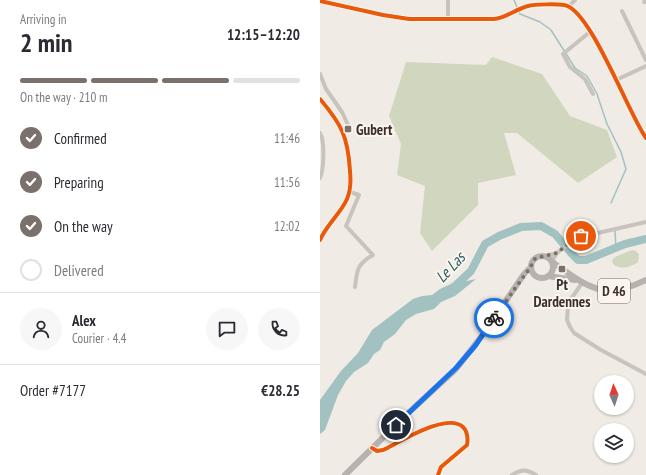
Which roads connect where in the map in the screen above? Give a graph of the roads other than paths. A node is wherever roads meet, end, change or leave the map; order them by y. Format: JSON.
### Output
{"nodes":[{"id":1,"x":448,"y":0,"type":"edge"},
{"id":2,"x":575,"y":0,"type":"edge"},
{"id":3,"x":320,"y":1,"type":"edge"},
{"id":4,"x":569,"y":6,"type":"junction"},
{"id":5,"x":622,"y":10,"type":"dead end"},
{"id":6,"x":448,"y":20,"type":"junction"},
{"id":7,"x":591,"y":31,"type":"junction"},
{"id":8,"x":646,"y":60,"type":"edge"},
{"id":9,"x":646,"y":66,"type":"edge"},
{"id":10,"x":320,"y":74,"type":"edge"},
{"id":11,"x":616,"y":80,"type":"junction"},
{"id":12,"x":593,"y":94,"type":"dead end"},
{"id":13,"x":320,"y":99,"type":"edge"},
{"id":14,"x":320,"y":133,"type":"edge"},
{"id":15,"x":344,"y":133,"type":"junction"},
{"id":16,"x":646,"y":138,"type":"edge"},
{"id":17,"x":320,"y":178,"type":"edge"},
{"id":18,"x":350,"y":192,"type":"junction"},
{"id":19,"x":646,"y":222,"type":"edge"},
{"id":20,"x":320,"y":240,"type":"edge"},
{"id":21,"x":558,"y":252,"type":"junction"},
{"id":22,"x":546,"y":256,"type":"junction"},
{"id":23,"x":552,"y":262,"type":"junction"},
{"id":24,"x":531,"y":267,"type":"junction"},
{"id":25,"x":537,"y":276,"type":"junction"},
{"id":26,"x":548,"y":276,"type":"junction"},
{"id":27,"x":646,"y":280,"type":"edge"},
{"id":28,"x":580,"y":282,"type":"junction"},
{"id":29,"x":519,"y":284,"type":"junction"},
{"id":30,"x":355,"y":287,"type":"dead end"},
{"id":31,"x":646,"y":374,"type":"edge"},
{"id":32,"x":372,"y":448,"type":"junction"},
{"id":33,"x":345,"y":475,"type":"edge"},
{"id":34,"x":438,"y":475,"type":"edge"},
{"id":35,"x":512,"y":475,"type":"edge"},
{"id":36,"x":536,"y":475,"type":"edge"}],
"edges":[{"from":1,"to":6,"type":"street"},
{"from":2,"to":4,"type":"street"},
{"from":3,"to":6,"type":"street"},
{"from":4,"to":6,"type":"street"},
{"from":4,"to":7,"type":"street"},
{"from":5,"to":8,"type":"street"},
{"from":7,"to":11,"type":"street"},
{"from":7,"to":12,"type":"street"},
{"from":9,"to":11,"type":"street"},
{"from":10,"to":15,"type":"street"},
{"from":11,"to":16,"type":"street"},
{"from":13,"to":15,"type":"street"},
{"from":14,"to":17,"type":"street"},
{"from":15,"to":18,"type":"street"},
{"from":18,"to":20,"type":"street"},
{"from":18,"to":30,"type":"street"},
{"from":19,"to":21,"type":"street"},
{"from":21,"to":22,"type":"street"},
{"from":21,"to":23,"type":"street"},
{"from":22,"to":23,"type":"main road"},
{"from":22,"to":24,"type":"main road"},
{"from":23,"to":26,"type":"main road"},
{"from":23,"to":28,"type":"main road","number":"D 46"},
{"from":24,"to":25,"type":"main road"},
{"from":24,"to":29,"type":"main road"},
{"from":25,"to":26,"type":"main road"},
{"from":25,"to":29,"type":"main road"},
{"from":26,"to":28,"type":"main road","number":"D 46"},
{"from":27,"to":28,"type":"main road","number":"D 46"},
{"from":28,"to":31,"type":"street"},
{"from":29,"to":32,"type":"main road"},
{"from":32,"to":33,"type":"main road"},
{"from":32,"to":34,"type":"street"},
{"from":35,"to":36,"type":"street"}]}
